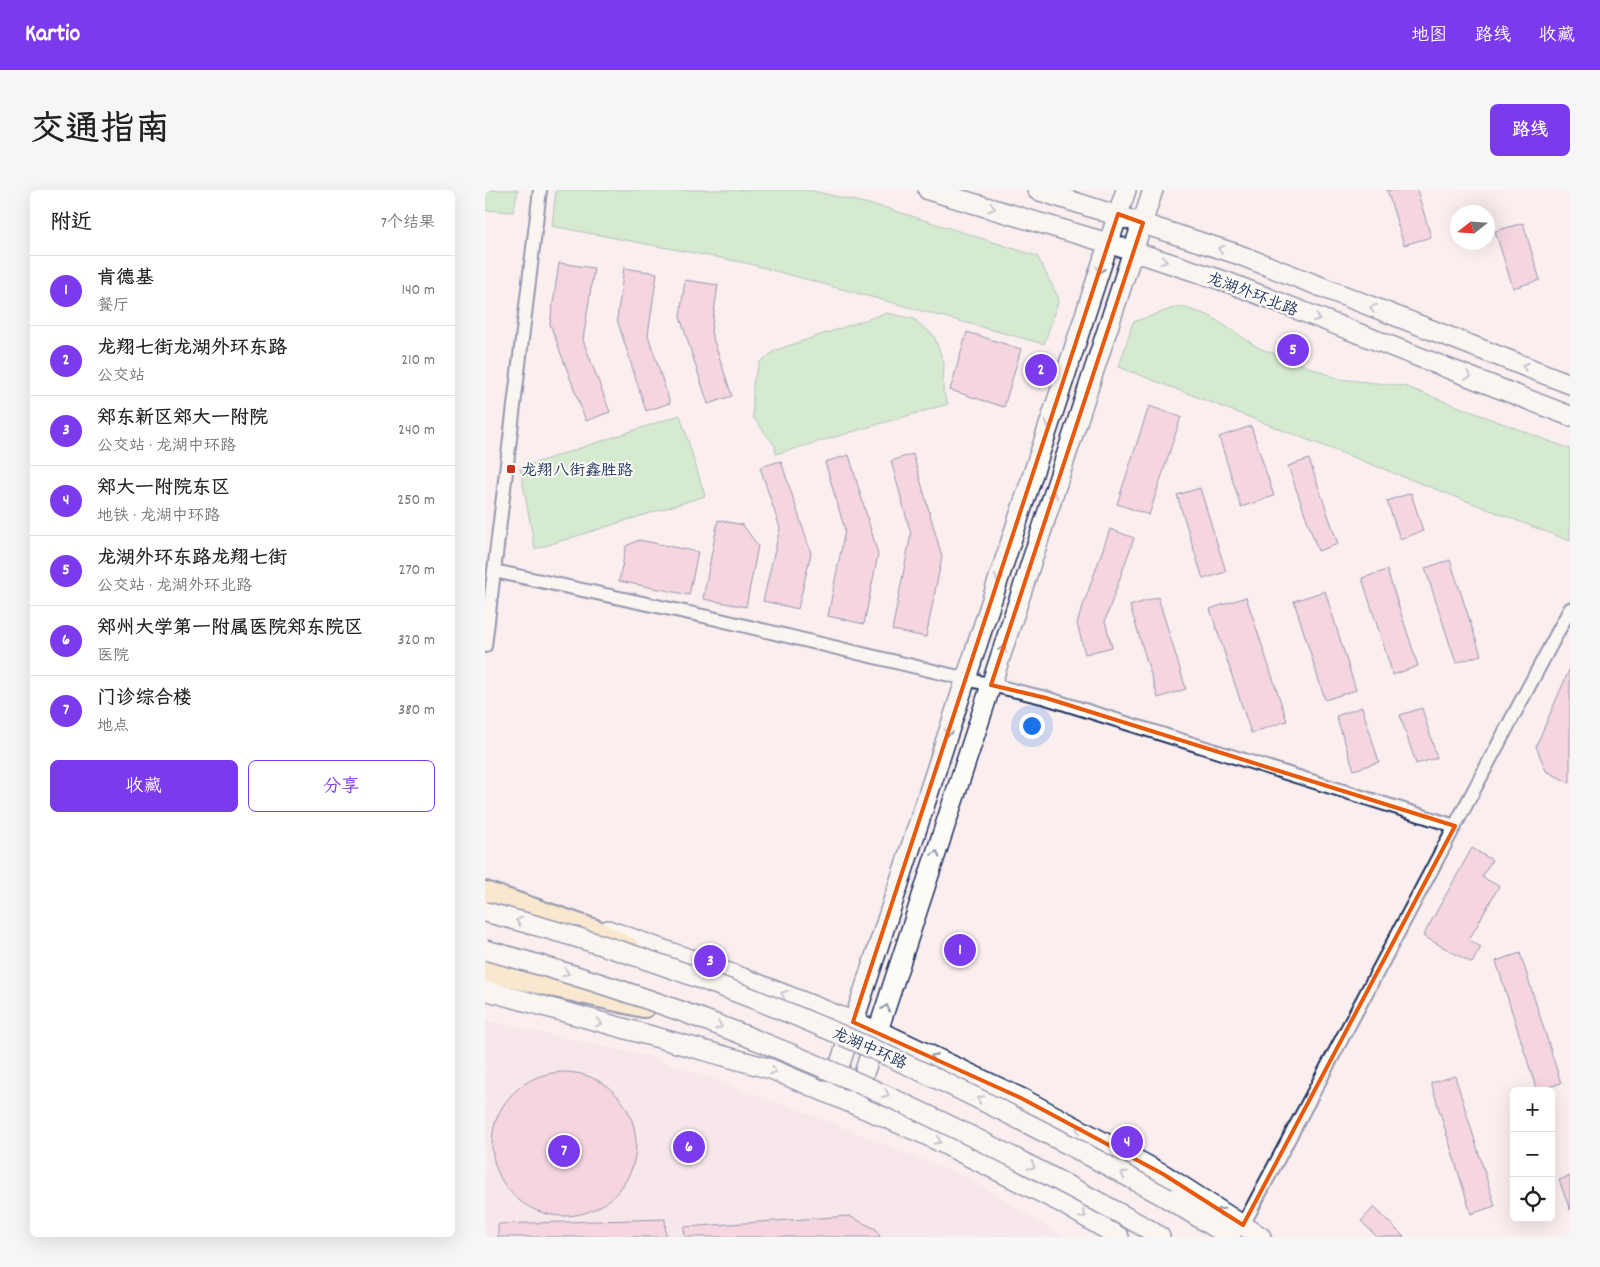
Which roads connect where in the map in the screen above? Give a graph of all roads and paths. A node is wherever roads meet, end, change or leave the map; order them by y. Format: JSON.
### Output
{"nodes":[{"id":1,"x":540,"y":190,"type":"edge"},
{"id":2,"x":929,"y":190,"type":"edge"},
{"id":3,"x":1037,"y":190,"type":"edge"},
{"id":4,"x":1125,"y":190,"type":"edge"},
{"id":5,"x":1153,"y":190,"type":"edge"},
{"id":6,"x":1117,"y":214,"type":"junction"},
{"id":7,"x":1143,"y":223,"type":"junction"},
{"id":8,"x":1108,"y":243,"type":"junction"},
{"id":9,"x":1133,"y":251,"type":"junction"},
{"id":10,"x":1570,"y":384,"type":"edge"},
{"id":11,"x":1570,"y":416,"type":"edge"},
{"id":12,"x":494,"y":571,"type":"junction"},
{"id":13,"x":1570,"y":610,"type":"edge"},
{"id":14,"x":485,"y":646,"type":"edge"},
{"id":15,"x":966,"y":679,"type":"junction"},
{"id":16,"x":991,"y":685,"type":"junction"},
{"id":17,"x":1455,"y":826,"type":"junction"},
{"id":18,"x":485,"y":884,"type":"edge"},
{"id":19,"x":485,"y":894,"type":"edge"},
{"id":20,"x":485,"y":912,"type":"edge"},
{"id":21,"x":485,"y":950,"type":"edge"},
{"id":22,"x":651,"y":961,"type":"junction"},
{"id":23,"x":485,"y":969,"type":"edge"},
{"id":24,"x":485,"y":990,"type":"edge"},
{"id":25,"x":699,"y":1018,"type":"junction"},
{"id":26,"x":853,"y":1022,"type":"junction"},
{"id":27,"x":878,"y":1032,"type":"junction"},
{"id":28,"x":830,"y":1094,"type":"junction"},
{"id":29,"x":854,"y":1104,"type":"junction"},
{"id":30,"x":1237,"y":1231,"type":"edge"},
{"id":31,"x":1154,"y":1233,"type":"edge"},
{"id":32,"x":1119,"y":1237,"type":"edge"},
{"id":33,"x":1261,"y":1237,"type":"edge"}],
"edges":[{"from":1,"to":12,"type":"street"},
{"from":2,"to":8,"type":"street","name":"龙湖外环北路","one_way":true},
{"from":3,"to":6,"type":"street","name":"龙湖外环北路"},
{"from":4,"to":6,"type":"street"},
{"from":5,"to":7,"type":"street"},
{"from":6,"to":7,"type":"street","name":"龙湖外环北路"},
{"from":6,"to":8,"type":"street"},
{"from":7,"to":9,"type":"street"},
{"from":10,"to":7,"type":"street","name":"龙湖外环北路","one_way":true},
{"from":8,"to":9,"type":"street","name":"龙湖外环北路"},
{"from":8,"to":15,"type":"street","one_way":true},
{"from":9,"to":11,"type":"street","name":"龙湖外环北路","one_way":true},
{"from":16,"to":9,"type":"street","one_way":true},
{"from":12,"to":14,"type":"street"},
{"from":12,"to":15,"type":"street"},
{"from":13,"to":17,"type":"street"},
{"from":15,"to":16,"type":"street"},
{"from":15,"to":26,"type":"street","one_way":true},
{"from":16,"to":17,"type":"street"},
{"from":27,"to":16,"type":"street","one_way":true},
{"from":17,"to":30,"type":"street"},
{"from":26,"to":18,"type":"street","one_way":true},
{"from":19,"to":22,"type":"highway","bridge":true},
{"from":22,"to":20,"type":"street","name":"龙湖中环路","one_way":true,"bridge":true},
{"from":21,"to":25,"type":"street","one_way":true,"bridge":true},
{"from":30,"to":22,"type":"street","name":"龙湖中环路","one_way":true,"bridge":true},
{"from":23,"to":25,"type":"highway","bridge":true},
{"from":24,"to":28,"type":"street","one_way":true},
{"from":25,"to":31,"type":"street","one_way":true,"bridge":true},
{"from":26,"to":27,"type":"street"},
{"from":26,"to":28,"type":"street"},
{"from":27,"to":29,"type":"street"},
{"from":30,"to":27,"type":"street","one_way":true},
{"from":28,"to":29,"type":"street"},
{"from":29,"to":32,"type":"street","one_way":true},
{"from":30,"to":33,"type":"street"}]}
